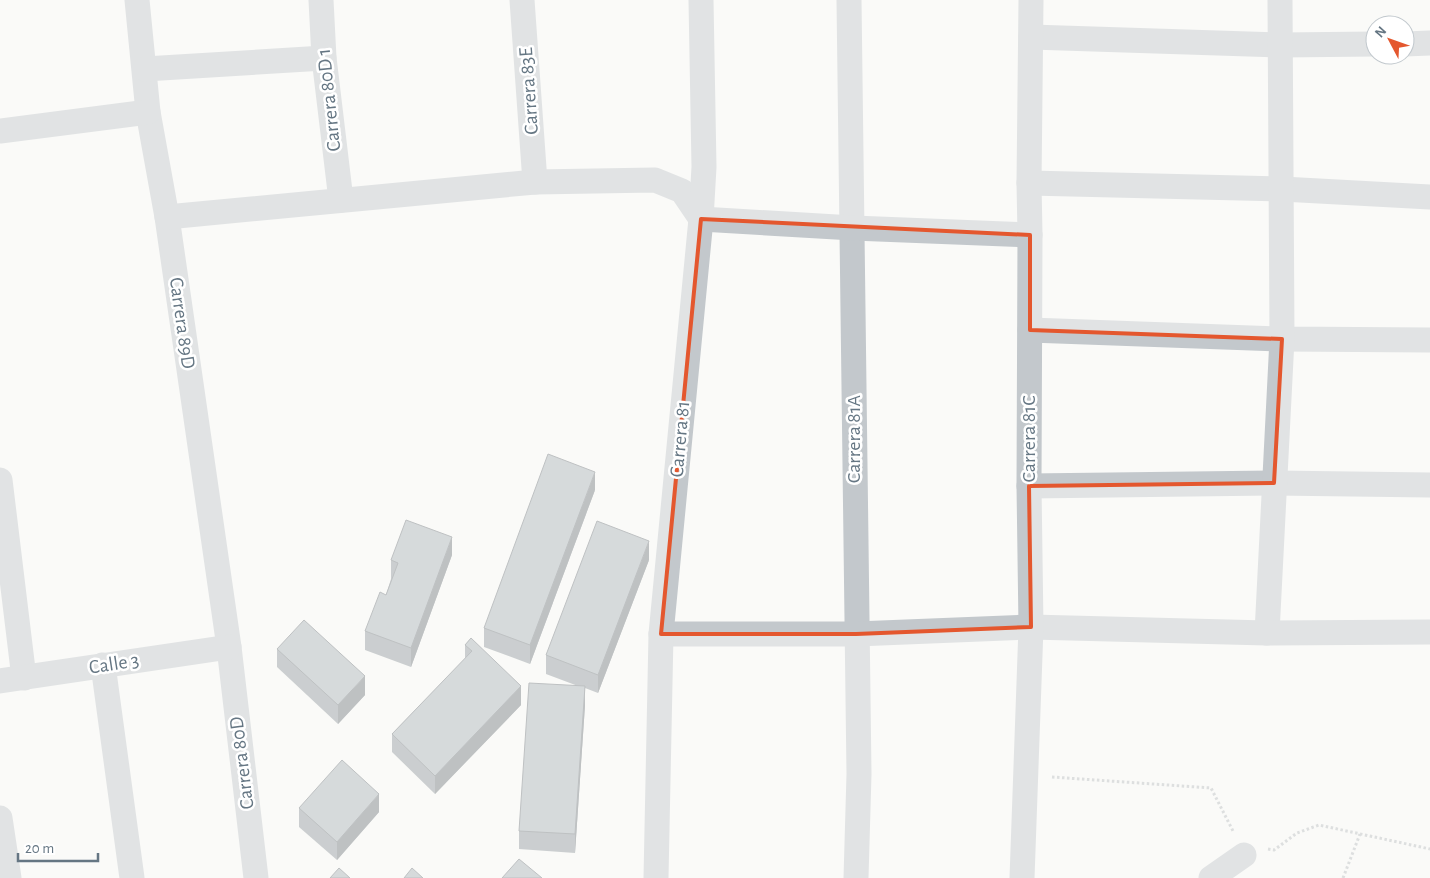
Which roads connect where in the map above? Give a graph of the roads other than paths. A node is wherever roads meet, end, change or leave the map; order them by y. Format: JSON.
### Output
{"nodes":[{"id":1,"x":137,"y":0,"type":"edge"},
{"id":2,"x":321,"y":0,"type":"edge"},
{"id":3,"x":522,"y":0,"type":"edge"},
{"id":4,"x":701,"y":0,"type":"edge"},
{"id":5,"x":849,"y":0,"type":"edge"},
{"id":6,"x":1031,"y":0,"type":"edge"},
{"id":7,"x":1280,"y":0,"type":"edge"},
{"id":8,"x":1031,"y":37,"type":"junction"},
{"id":9,"x":1430,"y":43,"type":"edge"},
{"id":10,"x":1365,"y":44,"type":"edge"},
{"id":11,"x":1415,"y":44,"type":"edge"},
{"id":12,"x":1281,"y":45,"type":"junction"},
{"id":13,"x":324,"y":58,"type":"junction"},
{"id":14,"x":145,"y":69,"type":"junction"},
{"id":15,"x":148,"y":112,"type":"junction"},
{"id":16,"x":0,"y":131,"type":"edge"},
{"id":17,"x":535,"y":182,"type":"junction"},
{"id":18,"x":1028,"y":183,"type":"junction"},
{"id":19,"x":1282,"y":189,"type":"junction"},
{"id":20,"x":1430,"y":197,"type":"edge"},
{"id":21,"x":341,"y":200,"type":"junction"},
{"id":22,"x":167,"y":217,"type":"junction"},
{"id":23,"x":701,"y":219,"type":"junction"},
{"id":24,"x":853,"y":228,"type":"junction"},
{"id":25,"x":1030,"y":235,"type":"junction"},
{"id":26,"x":1030,"y":330,"type":"junction"},
{"id":27,"x":1282,"y":339,"type":"junction"},
{"id":28,"x":1430,"y":340,"type":"edge"},
{"id":29,"x":0,"y":480,"type":"edge"},
{"id":30,"x":1274,"y":483,"type":"junction"},
{"id":31,"x":1430,"y":484,"type":"edge"},
{"id":32,"x":1029,"y":486,"type":"junction"},
{"id":33,"x":1031,"y":627,"type":"junction"},
{"id":34,"x":1430,"y":632,"type":"edge"},
{"id":35,"x":1267,"y":633,"type":"junction"},
{"id":36,"x":661,"y":634,"type":"junction"},
{"id":37,"x":856,"y":634,"type":"junction"},
{"id":38,"x":228,"y":647,"type":"junction"},
{"id":39,"x":103,"y":665,"type":"junction"},
{"id":40,"x":12,"y":680,"type":"edge"},
{"id":41,"x":0,"y":818,"type":"edge"},
{"id":42,"x":1244,"y":855,"type":"road end"},
{"id":43,"x":8,"y":878,"type":"edge"},
{"id":44,"x":132,"y":878,"type":"edge"},
{"id":45,"x":256,"y":878,"type":"edge"},
{"id":46,"x":656,"y":878,"type":"edge"},
{"id":47,"x":856,"y":878,"type":"edge"},
{"id":48,"x":1022,"y":878,"type":"edge"},
{"id":49,"x":1211,"y":878,"type":"edge"}],
"edges":[{"from":1,"to":14,"type":"street","name":"Carrera 89D"},
{"from":2,"to":13,"type":"street","name":"Carrera 80D 1"},
{"from":3,"to":17,"type":"street","name":"Carrera 83E"},
{"from":4,"to":23,"type":"street","name":"Carrera 81"},
{"from":5,"to":24,"type":"street","name":"Carrera 81A"},
{"from":6,"to":8,"type":"street","name":"Carrera 81C"},
{"from":7,"to":12,"type":"street"},
{"from":8,"to":12,"type":"street"},
{"from":8,"to":18,"type":"street","name":"Carrera 81C"},
{"from":9,"to":11,"type":"street"},
{"from":10,"to":12,"type":"street"},
{"from":12,"to":19,"type":"street"},
{"from":13,"to":14,"type":"street"},
{"from":13,"to":21,"type":"street","name":"Carrera 80D 1"},
{"from":14,"to":15,"type":"street","name":"Carrera 89D"},
{"from":15,"to":16,"type":"street"},
{"from":15,"to":22,"type":"street","name":"Carrera 89D"},
{"from":17,"to":21,"type":"street"},
{"from":17,"to":23,"type":"street"},
{"from":18,"to":19,"type":"street"},
{"from":18,"to":25,"type":"street","name":"Carrera 81C"},
{"from":19,"to":20,"type":"street"},
{"from":19,"to":27,"type":"street"},
{"from":21,"to":22,"type":"street"},
{"from":22,"to":38,"type":"street","name":"Carrera 89D"},
{"from":23,"to":24,"type":"street"},
{"from":23,"to":36,"type":"street","name":"Carrera 81"},
{"from":24,"to":25,"type":"street"},
{"from":24,"to":37,"type":"street","name":"Carrera 81A"},
{"from":25,"to":26,"type":"street","name":"Carrera 81C"},
{"from":26,"to":27,"type":"street"},
{"from":26,"to":32,"type":"street","name":"Carrera 81C"},
{"from":27,"to":28,"type":"street"},
{"from":27,"to":30,"type":"street"},
{"from":29,"to":40,"type":"street"},
{"from":30,"to":31,"type":"street"},
{"from":30,"to":32,"type":"street"},
{"from":30,"to":35,"type":"street"},
{"from":32,"to":33,"type":"street","name":"Carrera 81C"},
{"from":33,"to":35,"type":"street"},
{"from":33,"to":37,"type":"street"},
{"from":33,"to":48,"type":"street","name":"Carrera 81C"},
{"from":34,"to":35,"type":"street"},
{"from":36,"to":37,"type":"street"},
{"from":36,"to":46,"type":"street","name":"Carrera 81"},
{"from":37,"to":47,"type":"street","name":"Carrera 81A"},
{"from":38,"to":39,"type":"street","name":"Calle 3"},
{"from":38,"to":45,"type":"street","name":"Carrera 80D"},
{"from":39,"to":40,"type":"street","name":"Calle 3"},
{"from":39,"to":44,"type":"street"},
{"from":41,"to":43,"type":"street"},
{"from":42,"to":49,"type":"street"}]}
